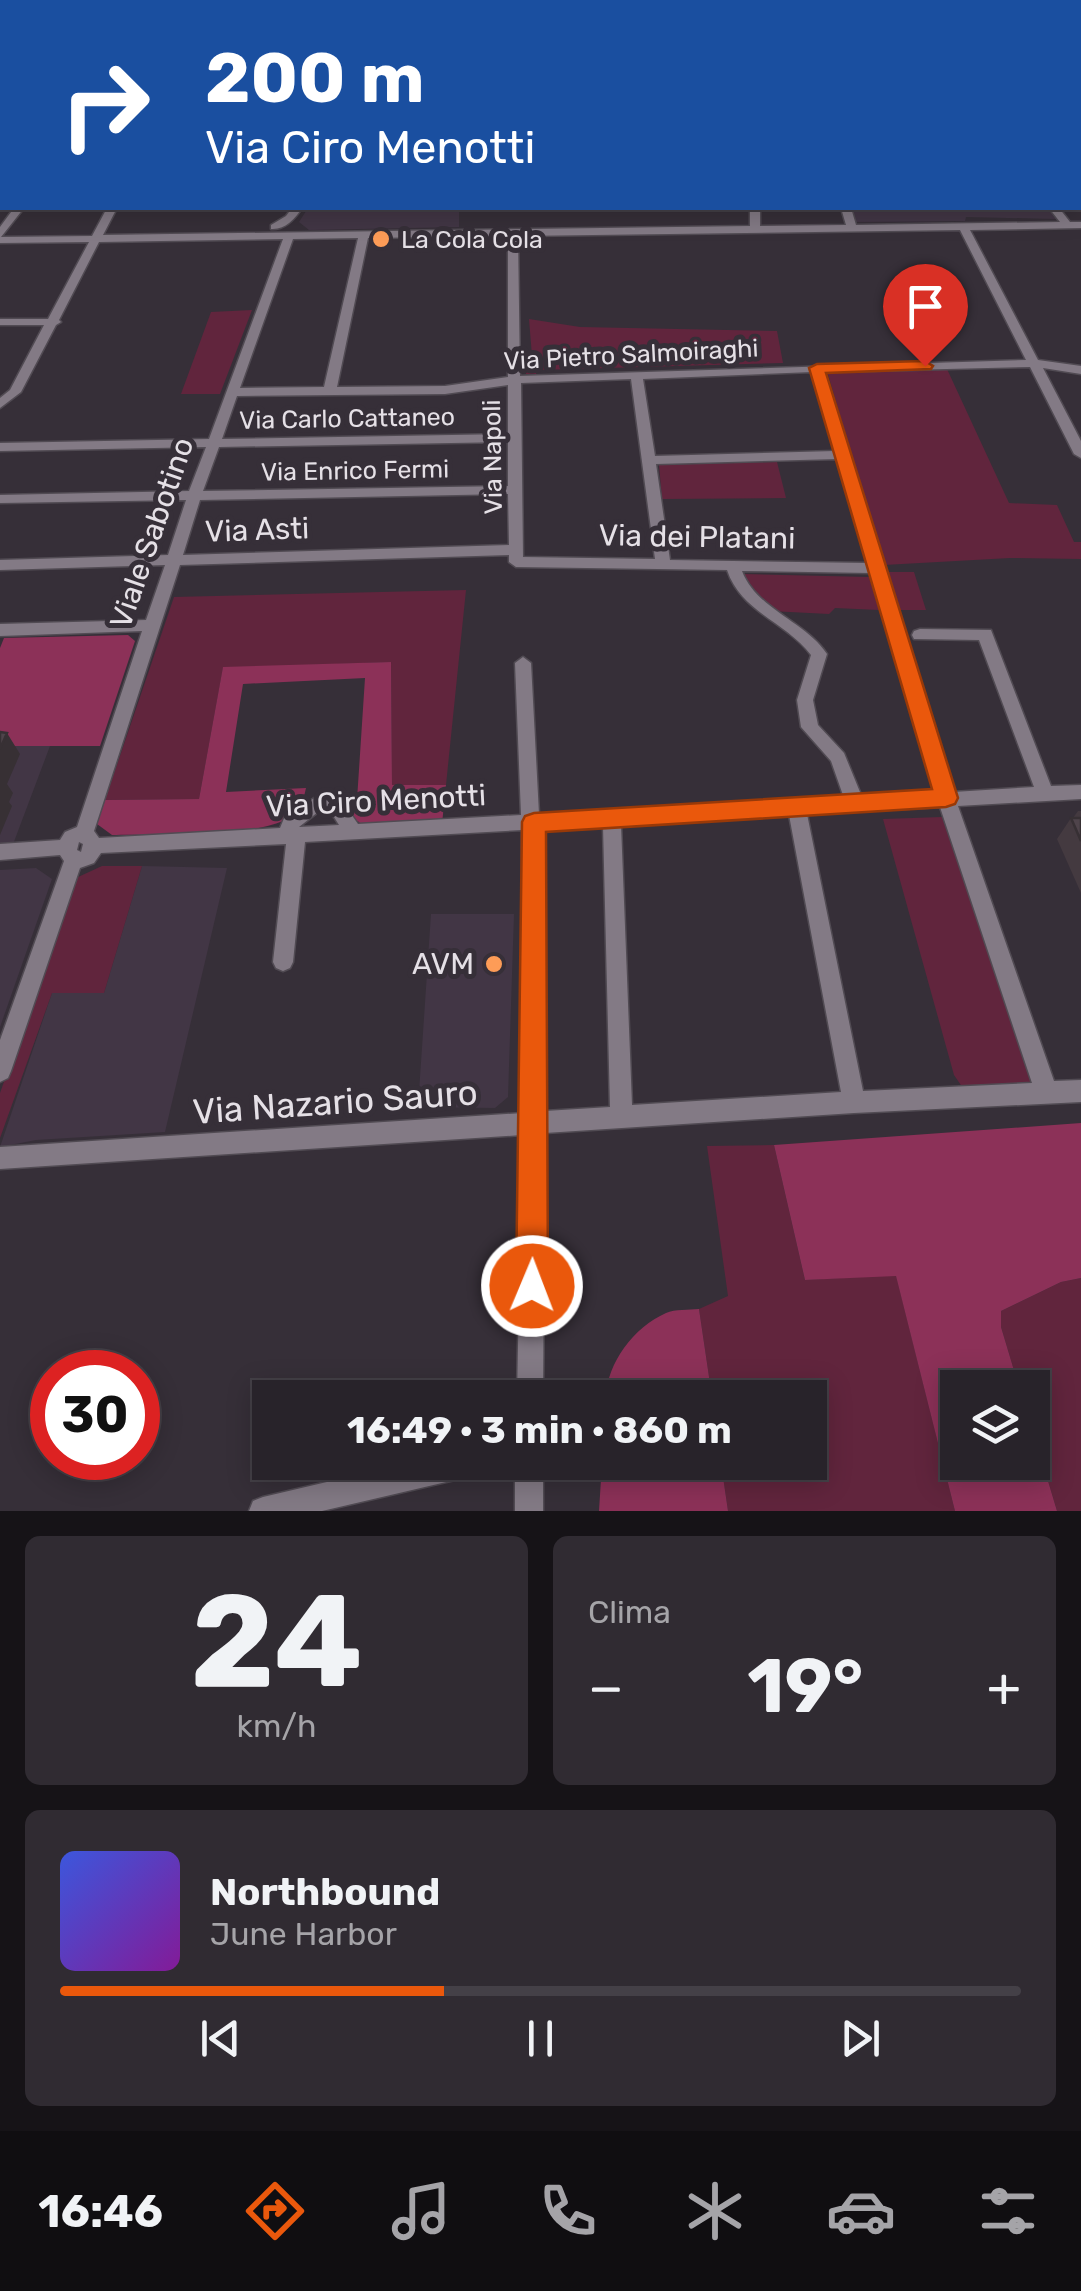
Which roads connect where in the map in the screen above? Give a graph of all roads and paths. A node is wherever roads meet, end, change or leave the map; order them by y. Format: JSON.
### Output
{"nodes":[{"id":1,"x":19,"y":210,"type":"edge"},
{"id":2,"x":111,"y":210,"type":"edge"},
{"id":3,"x":296,"y":210,"type":"edge"},
{"id":4,"x":304,"y":210,"type":"edge"},
{"id":5,"x":755,"y":210,"type":"edge"},
{"id":6,"x":847,"y":210,"type":"edge"},
{"id":7,"x":1055,"y":210,"type":"edge"},
{"id":8,"x":1081,"y":225,"type":"edge"},
{"id":9,"x":962,"y":226,"type":"junction"},
{"id":10,"x":1067,"y":226,"type":"junction"},
{"id":11,"x":755,"y":228,"type":"junction"},
{"id":12,"x":852,"y":228,"type":"junction"},
{"id":13,"x":513,"y":232,"type":"junction"},
{"id":14,"x":364,"y":234,"type":"junction"},
{"id":15,"x":284,"y":235,"type":"junction"},
{"id":16,"x":0,"y":237,"type":"edge"},
{"id":17,"x":95,"y":238,"type":"junction"},
{"id":18,"x":0,"y":322,"type":"edge"},
{"id":19,"x":54,"y":322,"type":"junction"},
{"id":20,"x":1033,"y":363,"type":"junction"},
{"id":21,"x":817,"y":368,"type":"junction"},
{"id":22,"x":1081,"y":370,"type":"edge"},
{"id":23,"x":637,"y":376,"type":"junction"},
{"id":24,"x":514,"y":380,"type":"junction"},
{"id":25,"x":232,"y":392,"type":"junction"},
{"id":26,"x":329,"y":393,"type":"junction"},
{"id":27,"x":0,"y":404,"type":"edge"},
{"id":28,"x":516,"y":438,"type":"junction"},
{"id":29,"x":214,"y":444,"type":"junction"},
{"id":30,"x":0,"y":447,"type":"edge"},
{"id":31,"x":1081,"y":454,"type":"edge"},
{"id":32,"x":845,"y":455,"type":"junction"},
{"id":33,"x":648,"y":460,"type":"junction"},
{"id":34,"x":515,"y":490,"type":"junction"},
{"id":35,"x":195,"y":495,"type":"junction"},
{"id":36,"x":0,"y":498,"type":"edge"},
{"id":37,"x":516,"y":556,"type":"junction"},
{"id":38,"x":174,"y":560,"type":"junction"},
{"id":39,"x":0,"y":564,"type":"edge"},
{"id":40,"x":663,"y":564,"type":"junction"},
{"id":41,"x":733,"y":566,"type":"junction"},
{"id":42,"x":877,"y":568,"type":"junction"},
{"id":43,"x":153,"y":625,"type":"junction"},
{"id":44,"x":0,"y":630,"type":"edge"},
{"id":45,"x":920,"y":635,"type":"dead end"},
{"id":46,"x":523,"y":663,"type":"dead end"},
{"id":47,"x":1081,"y":792,"type":"edge"},
{"id":48,"x":1045,"y":794,"type":"junction"},
{"id":49,"x":946,"y":798,"type":"junction"},
{"id":50,"x":855,"y":802,"type":"junction"},
{"id":51,"x":796,"y":806,"type":"junction"},
{"id":52,"x":612,"y":818,"type":"junction"},
{"id":53,"x":534,"y":822,"type":"junction"},
{"id":54,"x":353,"y":832,"type":"junction"},
{"id":55,"x":291,"y":835,"type":"junction"},
{"id":56,"x":79,"y":847,"type":"junction"},
{"id":57,"x":0,"y":852,"type":"edge"},
{"id":58,"x":283,"y":962,"type":"dead end"},
{"id":59,"x":0,"y":1071,"type":"edge"},
{"id":60,"x":1081,"y":1090,"type":"edge"},
{"id":61,"x":1047,"y":1093,"type":"junction"},
{"id":62,"x":854,"y":1102,"type":"junction"},
{"id":63,"x":621,"y":1116,"type":"junction"},
{"id":64,"x":535,"y":1124,"type":"junction"},
{"id":65,"x":0,"y":1158,"type":"edge"},
{"id":66,"x":530,"y":1380,"type":"edge"},
{"id":67,"x":395,"y":1480,"type":"edge"},
{"id":68,"x":529,"y":1480,"type":"edge"},
{"id":69,"x":263,"y":1511,"type":"edge"},
{"id":70,"x":528,"y":1511,"type":"edge"}],
"edges":[{"from":1,"to":16,"type":"street"},
{"from":2,"to":17,"type":"street"},
{"from":3,"to":15,"type":"street","name":"Viale Sabotino"},
{"from":4,"to":15,"type":"street","name":"Viale Sabotino"},
{"from":5,"to":11,"type":"street"},
{"from":6,"to":12,"type":"street"},
{"from":7,"to":10,"type":"street"},
{"from":8,"to":10,"type":"street"},
{"from":9,"to":10,"type":"street"},
{"from":9,"to":12,"type":"street"},
{"from":9,"to":20,"type":"street"},
{"from":11,"to":12,"type":"street"},
{"from":11,"to":13,"type":"street"},
{"from":13,"to":14,"type":"street"},
{"from":13,"to":24,"type":"street","name":"Via Napoli"},
{"from":14,"to":15,"type":"street"},
{"from":14,"to":26,"type":"street"},
{"from":15,"to":17,"type":"street"},
{"from":15,"to":25,"type":"street","name":"Viale Sabotino"},
{"from":16,"to":17,"type":"street"},
{"from":17,"to":19,"type":"street"},
{"from":18,"to":19,"type":"street"},
{"from":19,"to":27,"type":"street"},
{"from":20,"to":21,"type":"street","name":"Via Pietro Salmoiraghi"},
{"from":20,"to":22,"type":"street","name":"Via Pietro Salmoiraghi"},
{"from":20,"to":31,"type":"street"},
{"from":21,"to":23,"type":"street","name":"Via Pietro Salmoiraghi"},
{"from":21,"to":32,"type":"street"},
{"from":23,"to":24,"type":"street","name":"Via Pietro Salmoiraghi"},
{"from":23,"to":33,"type":"street"},
{"from":24,"to":26,"type":"street","name":"Via Pietro Salmoiraghi"},
{"from":24,"to":28,"type":"street","name":"Via Napoli"},
{"from":25,"to":26,"type":"street","name":"Via Pietro Salmoiraghi"},
{"from":25,"to":29,"type":"street","name":"Viale Sabotino"},
{"from":28,"to":29,"type":"street","name":"Via Carlo Cattaneo"},
{"from":28,"to":34,"type":"street","name":"Via Napoli"},
{"from":29,"to":30,"type":"street","name":"Via Carlo Cattaneo"},
{"from":29,"to":35,"type":"street","name":"Viale Sabotino"},
{"from":32,"to":33,"type":"street"},
{"from":32,"to":42,"type":"street"},
{"from":33,"to":40,"type":"street"},
{"from":34,"to":35,"type":"street","name":"Via Enrico Fermi"},
{"from":34,"to":37,"type":"street","name":"Via Napoli"},
{"from":35,"to":36,"type":"street","name":"Via Enrico Fermi"},
{"from":35,"to":38,"type":"street","name":"Viale Sabotino"},
{"from":37,"to":38,"type":"street","name":"Via Asti"},
{"from":37,"to":40,"type":"street","name":"Via dei Platani"},
{"from":38,"to":39,"type":"street","name":"Via Asti"},
{"from":38,"to":43,"type":"street","name":"Viale Sabotino"},
{"from":40,"to":41,"type":"street","name":"Via dei Platani"},
{"from":41,"to":42,"type":"street","name":"Via dei Platani"},
{"from":41,"to":50,"type":"street"},
{"from":42,"to":49,"type":"street"},
{"from":43,"to":44,"type":"street"},
{"from":43,"to":56,"type":"street","name":"Viale Sabotino"},
{"from":45,"to":48,"type":"street"},
{"from":46,"to":53,"type":"street"},
{"from":47,"to":48,"type":"street","name":"Via Ciro Menotti"},
{"from":48,"to":49,"type":"street","name":"Via Ciro Menotti"},
{"from":49,"to":50,"type":"street","name":"Via Ciro Menotti"},
{"from":49,"to":61,"type":"street"},
{"from":50,"to":51,"type":"street","name":"Via Ciro Menotti"},
{"from":51,"to":52,"type":"street","name":"Via Ciro Menotti"},
{"from":51,"to":62,"type":"street"},
{"from":52,"to":53,"type":"street","name":"Via Ciro Menotti"},
{"from":52,"to":63,"type":"street"},
{"from":53,"to":54,"type":"street","name":"Via Ciro Menotti"},
{"from":53,"to":64,"type":"street"},
{"from":54,"to":55,"type":"street","name":"Via Ciro Menotti"},
{"from":54,"to":55,"type":"street"},
{"from":55,"to":56,"type":"street","name":"Via Ciro Menotti"},
{"from":55,"to":58,"type":"street"},
{"from":56,"to":57,"type":"street","name":"Via Ciro Menotti"},
{"from":56,"to":59,"type":"street","name":"Viale Sabotino"},
{"from":60,"to":61,"type":"street","name":"Via Nazario Sauro"},
{"from":61,"to":62,"type":"street","name":"Via Nazario Sauro"},
{"from":62,"to":63,"type":"street","name":"Via Nazario Sauro"},
{"from":63,"to":64,"type":"street","name":"Via Nazario Sauro"},
{"from":64,"to":65,"type":"street","name":"Via Nazario Sauro"},
{"from":64,"to":66,"type":"street"},
{"from":67,"to":69,"type":"street"},
{"from":68,"to":70,"type":"street"}]}
